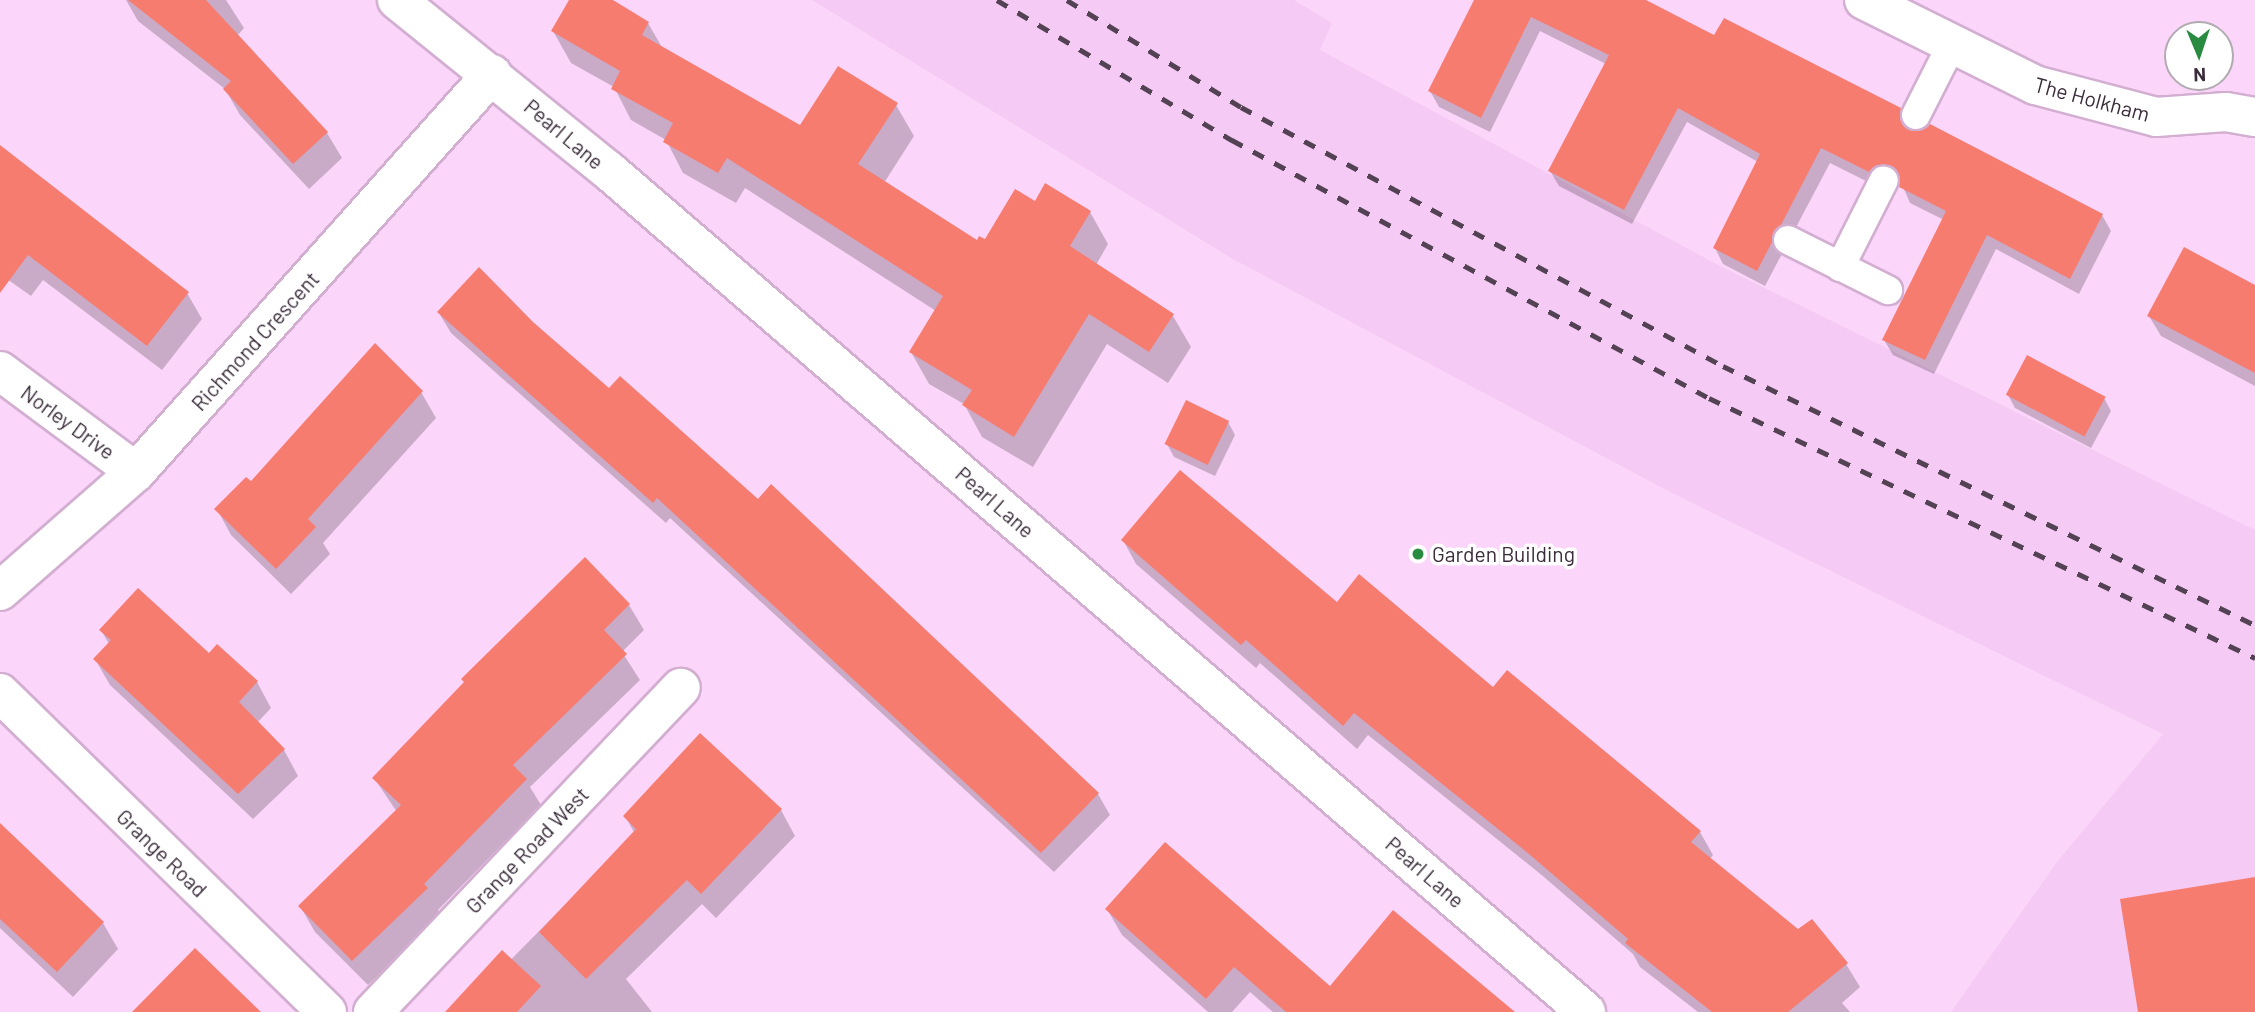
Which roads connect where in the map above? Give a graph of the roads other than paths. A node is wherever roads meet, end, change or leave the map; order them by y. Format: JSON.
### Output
{"nodes":[{"id":1,"x":397,"y":0,"type":"edge"},
{"id":2,"x":1864,"y":0,"type":"edge"},
{"id":3,"x":1952,"y":44,"type":"junction"},
{"id":4,"x":492,"y":74,"type":"junction"},
{"id":5,"x":1916,"y":115,"type":"dead end"},
{"id":6,"x":2255,"y":117,"type":"edge"},
{"id":7,"x":1884,"y":180,"type":"dead end"},
{"id":8,"x":1788,"y":240,"type":"dead end"},
{"id":9,"x":1840,"y":267,"type":"junction"},
{"id":10,"x":1888,"y":289,"type":"dead end"},
{"id":11,"x":0,"y":371,"type":"edge"},
{"id":12,"x":136,"y":472,"type":"junction"},
{"id":13,"x":0,"y":591,"type":"edge"},
{"id":14,"x":681,"y":688,"type":"dead end"},
{"id":15,"x":0,"y":692,"type":"edge"},
{"id":16,"x":327,"y":1012,"type":"edge"},
{"id":17,"x":373,"y":1012,"type":"edge"},
{"id":18,"x":1586,"y":1012,"type":"edge"}],
"edges":[{"from":1,"to":4,"type":"street","name":"Pearl Lane"},
{"from":2,"to":3,"type":"street","name":"The Holkham"},
{"from":3,"to":5,"type":"lane"},
{"from":3,"to":6,"type":"street","name":"The Holkham"},
{"from":4,"to":12,"type":"street","name":"Richmond Crescent"},
{"from":4,"to":18,"type":"street","name":"Pearl Lane"},
{"from":7,"to":9,"type":"lane"},
{"from":8,"to":9,"type":"lane"},
{"from":9,"to":10,"type":"lane"},
{"from":11,"to":12,"type":"street","name":"Norley Drive"},
{"from":12,"to":13,"type":"street","name":"Richmond Crescent"},
{"from":14,"to":17,"type":"street","name":"Grange Road West"},
{"from":15,"to":16,"type":"street","name":"Grange Road"}]}
